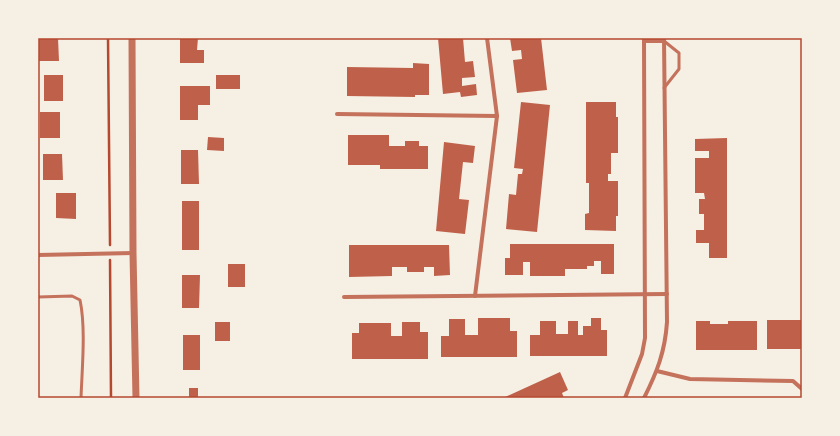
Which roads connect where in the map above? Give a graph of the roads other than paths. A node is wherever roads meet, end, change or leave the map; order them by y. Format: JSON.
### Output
{"nodes":[{"id":1,"x":132,"y":38,"type":"edge"},
{"id":2,"x":487,"y":38,"type":"edge"},
{"id":3,"x":644,"y":39,"type":"edge"},
{"id":4,"x":664,"y":39,"type":"edge"},
{"id":5,"x":664,"y":88,"type":"junction"},
{"id":6,"x":337,"y":114,"type":"dead end"},
{"id":7,"x":497,"y":116,"type":"junction"},
{"id":8,"x":133,"y":252,"type":"junction"},
{"id":9,"x":38,"y":255,"type":"edge"},
{"id":10,"x":646,"y":294,"type":"junction"},
{"id":11,"x":667,"y":294,"type":"junction"},
{"id":12,"x":38,"y":296,"type":"edge"},
{"id":13,"x":475,"y":296,"type":"junction"},
{"id":14,"x":344,"y":297,"type":"dead end"},
{"id":15,"x":657,"y":371,"type":"junction"},
{"id":16,"x":802,"y":389,"type":"edge"},
{"id":17,"x":82,"y":398,"type":"edge"},
{"id":18,"x":136,"y":398,"type":"edge"},
{"id":19,"x":625,"y":398,"type":"edge"},
{"id":20,"x":644,"y":398,"type":"edge"}],
"edges":[{"from":1,"to":8,"type":"street"},
{"from":2,"to":7,"type":"street"},
{"from":3,"to":4,"type":"street"},
{"from":3,"to":10,"type":"street"},
{"from":4,"to":5,"type":"street"},
{"from":4,"to":5,"type":"lane"},
{"from":5,"to":11,"type":"street"},
{"from":6,"to":7,"type":"street"},
{"from":7,"to":13,"type":"street"},
{"from":8,"to":9,"type":"street"},
{"from":8,"to":18,"type":"street"},
{"from":10,"to":11,"type":"street"},
{"from":10,"to":13,"type":"street"},
{"from":10,"to":19,"type":"street"},
{"from":11,"to":15,"type":"street"},
{"from":12,"to":17,"type":"lane"},
{"from":13,"to":14,"type":"street"},
{"from":15,"to":16,"type":"street"},
{"from":15,"to":20,"type":"street"}]}
